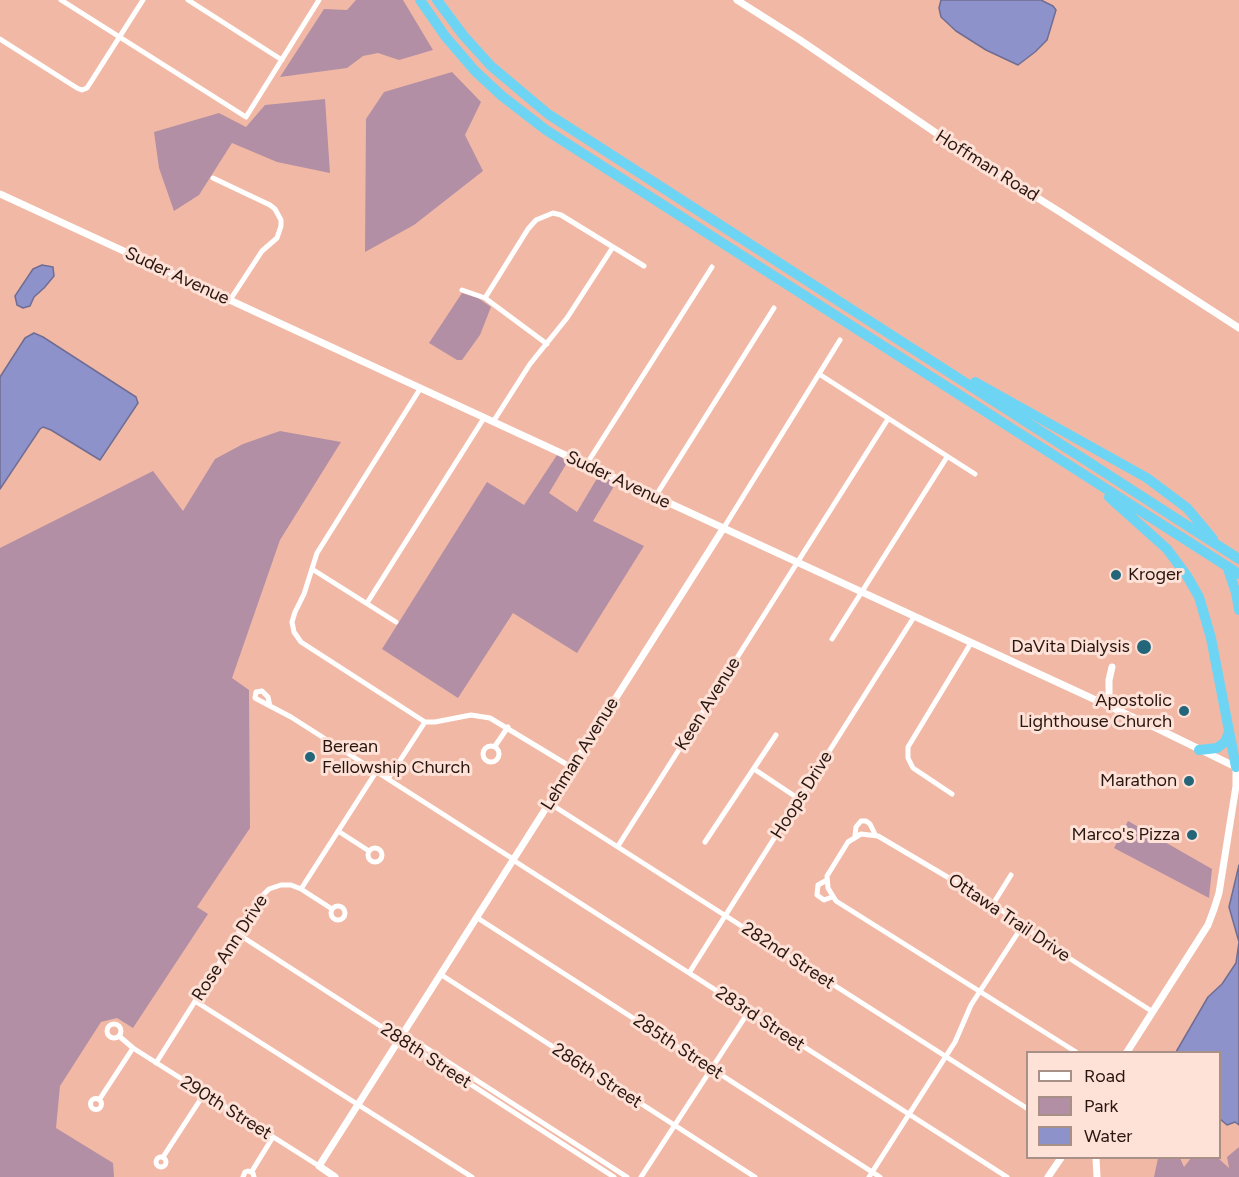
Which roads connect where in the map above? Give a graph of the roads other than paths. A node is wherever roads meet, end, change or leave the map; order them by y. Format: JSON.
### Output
{"nodes":[{"id":1,"x":61,"y":0,"type":"edge"},
{"id":2,"x":143,"y":0,"type":"edge"},
{"id":3,"x":188,"y":0,"type":"edge"},
{"id":4,"x":319,"y":0,"type":"edge"},
{"id":5,"x":420,"y":0,"type":"edge"},
{"id":6,"x":437,"y":0,"type":"edge"},
{"id":7,"x":737,"y":0,"type":"edge"},
{"id":8,"x":119,"y":37,"type":"junction"},
{"id":9,"x":0,"y":39,"type":"edge"},
{"id":10,"x":282,"y":60,"type":"junction"},
{"id":11,"x":213,"y":178,"type":"dead end"},
{"id":12,"x":0,"y":194,"type":"edge"},
{"id":13,"x":613,"y":247,"type":"junction"},
{"id":14,"x":644,"y":266,"type":"dead end"},
{"id":15,"x":712,"y":267,"type":"dead end"},
{"id":16,"x":462,"y":290,"type":"dead end"},
{"id":17,"x":485,"y":298,"type":"junction"},
{"id":18,"x":230,"y":300,"type":"junction"},
{"id":19,"x":774,"y":308,"type":"dead end"},
{"id":20,"x":1239,"y":328,"type":"edge"},
{"id":21,"x":840,"y":340,"type":"dead end"},
{"id":22,"x":547,"y":344,"type":"junction"},
{"id":23,"x":914,"y":350,"type":"junction"},
{"id":24,"x":819,"y":374,"type":"junction"},
{"id":25,"x":420,"y":389,"type":"junction"},
{"id":26,"x":484,"y":418,"type":"junction"},
{"id":27,"x":888,"y":419,"type":"junction"},
{"id":28,"x":494,"y":422,"type":"junction"},
{"id":29,"x":947,"y":457,"type":"junction"},
{"id":30,"x":586,"y":465,"type":"junction"},
{"id":31,"x":975,"y":474,"type":"dead end"},
{"id":32,"x":1089,"y":478,"type":"junction"},
{"id":33,"x":655,"y":497,"type":"junction"},
{"id":34,"x":723,"y":529,"type":"junction"},
{"id":35,"x":1239,"y":559,"type":"edge"},
{"id":36,"x":797,"y":563,"type":"junction"},
{"id":37,"x":312,"y":569,"type":"junction"},
{"id":38,"x":1239,"y":574,"type":"edge"},
{"id":39,"x":862,"y":593,"type":"junction"},
{"id":40,"x":367,"y":603,"type":"junction"},
{"id":41,"x":1239,"y":610,"type":"edge"},
{"id":42,"x":914,"y":617,"type":"junction"},
{"id":43,"x":396,"y":622,"type":"dead end"},
{"id":44,"x":832,"y":639,"type":"dead end"},
{"id":45,"x":971,"y":643,"type":"junction"},
{"id":46,"x":1112,"y":667,"type":"dead end"},
{"id":47,"x":270,"y":706,"type":"dead end"},
{"id":48,"x":1128,"y":716,"type":"junction"},
{"id":49,"x":424,"y":722,"type":"junction"},
{"id":50,"x":508,"y":727,"type":"junction"},
{"id":51,"x":1229,"y":732,"type":"junction"},
{"id":52,"x":776,"y":735,"type":"dead end"},
{"id":53,"x":495,"y":746,"type":"dead end"},
{"id":54,"x":1199,"y":750,"type":"junction"},
{"id":55,"x":571,"y":767,"type":"junction"},
{"id":56,"x":1236,"y":767,"type":"junction"},
{"id":57,"x":754,"y":769,"type":"junction"},
{"id":58,"x":376,"y":772,"type":"junction"},
{"id":59,"x":388,"y":779,"type":"junction"},
{"id":60,"x":952,"y":794,"type":"dead end"},
{"id":61,"x":799,"y":799,"type":"junction"},
{"id":62,"x":549,"y":802,"type":"junction"},
{"id":63,"x":338,"y":831,"type":"junction"},
{"id":64,"x":874,"y":834,"type":"junction"},
{"id":65,"x":858,"y":835,"type":"junction"},
{"id":66,"x":705,"y":842,"type":"dead end"},
{"id":67,"x":618,"y":846,"type":"junction"},
{"id":68,"x":369,"y":851,"type":"dead end"},
{"id":69,"x":513,"y":859,"type":"junction"},
{"id":70,"x":1011,"y":875,"type":"dead end"},
{"id":71,"x":827,"y":880,"type":"junction"},
{"id":72,"x":302,"y":889,"type":"junction"},
{"id":73,"x":832,"y":897,"type":"junction"},
{"id":74,"x":993,"y":904,"type":"junction"},
{"id":75,"x":332,"y":909,"type":"dead end"},
{"id":76,"x":726,"y":915,"type":"junction"},
{"id":77,"x":476,"y":917,"type":"junction"},
{"id":78,"x":1023,"y":925,"type":"junction"},
{"id":79,"x":238,"y":934,"type":"junction"},
{"id":80,"x":689,"y":973,"type":"junction"},
{"id":81,"x":440,"y":974,"type":"junction"},
{"id":82,"x":980,"y":992,"type":"junction"},
{"id":83,"x":195,"y":1001,"type":"junction"},
{"id":84,"x":749,"y":1011,"type":"junction"},
{"id":85,"x":1153,"y":1012,"type":"junction"},
{"id":86,"x":119,"y":1036,"type":"dead end"},
{"id":87,"x":401,"y":1036,"type":"junction"},
{"id":88,"x":133,"y":1048,"type":"junction"},
{"id":89,"x":1073,"y":1051,"type":"edge"},
{"id":90,"x":1128,"y":1051,"type":"edge"},
{"id":91,"x":946,"y":1057,"type":"junction"},
{"id":92,"x":156,"y":1063,"type":"junction"},
{"id":93,"x":711,"y":1068,"type":"junction"},
{"id":94,"x":204,"y":1094,"type":"junction"},
{"id":95,"x":99,"y":1100,"type":"dead end"},
{"id":96,"x":358,"y":1104,"type":"junction"},
{"id":97,"x":1026,"y":1108,"type":"edge"},
{"id":98,"x":909,"y":1115,"type":"junction"},
{"id":99,"x":675,"y":1126,"type":"junction"},
{"id":100,"x":557,"y":1136,"type":"junction"},
{"id":101,"x":273,"y":1137,"type":"junction"},
{"id":102,"x":163,"y":1157,"type":"dead end"},
{"id":103,"x":1060,"y":1159,"type":"edge"},
{"id":104,"x":1096,"y":1159,"type":"edge"},
{"id":105,"x":318,"y":1166,"type":"junction"},
{"id":106,"x":253,"y":1174,"type":"edge"},
{"id":107,"x":871,"y":1175,"type":"edge"},
{"id":108,"x":243,"y":1177,"type":"edge"},
{"id":109,"x":335,"y":1177,"type":"edge"},
{"id":110,"x":472,"y":1177,"type":"edge"},
{"id":111,"x":615,"y":1177,"type":"edge"},
{"id":112,"x":627,"y":1177,"type":"edge"},
{"id":113,"x":641,"y":1177,"type":"edge"},
{"id":114,"x":755,"y":1177,"type":"edge"},
{"id":115,"x":880,"y":1177,"type":"edge"},
{"id":116,"x":1007,"y":1177,"type":"edge"},
{"id":117,"x":1048,"y":1177,"type":"edge"},
{"id":118,"x":1097,"y":1177,"type":"edge"}],
"edges":[{"from":1,"to":8,"type":"street"},
{"from":2,"to":8,"type":"street"},
{"from":3,"to":10,"type":"street"},
{"from":4,"to":10,"type":"street"},
{"from":5,"to":32,"type":"highway"},
{"from":6,"to":23,"type":"highway"},
{"from":7,"to":20,"type":"street","name":"Hoffman Road"},
{"from":8,"to":9,"type":"street"},
{"from":8,"to":10,"type":"street"},
{"from":11,"to":18,"type":"street"},
{"from":12,"to":18,"type":"street","name":"Suder Avenue"},
{"from":13,"to":14,"type":"street"},
{"from":13,"to":17,"type":"street"},
{"from":13,"to":22,"type":"street"},
{"from":15,"to":30,"type":"street"},
{"from":16,"to":17,"type":"street"},
{"from":17,"to":22,"type":"street"},
{"from":18,"to":25,"type":"street","name":"Suder Avenue"},
{"from":19,"to":33,"type":"street"},
{"from":21,"to":24,"type":"street","name":"Lehman Avenue"},
{"from":22,"to":28,"type":"street"},
{"from":23,"to":35,"type":"highway"},
{"from":23,"to":41,"type":"highway"},
{"from":24,"to":27,"type":"street"},
{"from":24,"to":34,"type":"street","name":"Lehman Avenue"},
{"from":25,"to":26,"type":"street","name":"Suder Avenue"},
{"from":25,"to":37,"type":"street"},
{"from":26,"to":28,"type":"street","name":"Suder Avenue"},
{"from":26,"to":40,"type":"street"},
{"from":27,"to":29,"type":"street"},
{"from":27,"to":36,"type":"street","name":"Keen Avenue"},
{"from":28,"to":30,"type":"street","name":"Suder Avenue"},
{"from":29,"to":31,"type":"street"},
{"from":29,"to":39,"type":"street"},
{"from":30,"to":33,"type":"street","name":"Suder Avenue"},
{"from":32,"to":38,"type":"highway"},
{"from":32,"to":51,"type":"highway"},
{"from":33,"to":34,"type":"street","name":"Suder Avenue"},
{"from":34,"to":36,"type":"street","name":"Suder Avenue"},
{"from":34,"to":55,"type":"street","name":"Lehman Avenue"},
{"from":36,"to":39,"type":"street","name":"Suder Avenue"},
{"from":36,"to":67,"type":"street","name":"Keen Avenue"},
{"from":37,"to":40,"type":"street"},
{"from":37,"to":49,"type":"street"},
{"from":39,"to":42,"type":"street","name":"Suder Avenue"},
{"from":39,"to":44,"type":"street"},
{"from":40,"to":43,"type":"street"},
{"from":42,"to":45,"type":"street","name":"Suder Avenue"},
{"from":42,"to":61,"type":"street","name":"Hoops Drive"},
{"from":45,"to":48,"type":"street","name":"Suder Avenue"},
{"from":45,"to":60,"type":"street"},
{"from":46,"to":48,"type":"street"},
{"from":47,"to":58,"type":"street","name":"283rd Street"},
{"from":48,"to":54,"type":"street","name":"Suder Avenue"},
{"from":49,"to":50,"type":"street"},
{"from":49,"to":59,"type":"street"},
{"from":50,"to":53,"type":"street"},
{"from":50,"to":55,"type":"street"},
{"from":51,"to":54,"type":"highway"},
{"from":51,"to":56,"type":"highway"},
{"from":52,"to":57,"type":"street"},
{"from":54,"to":56,"type":"street","name":"Suder Avenue"},
{"from":55,"to":62,"type":"street","name":"Lehman Avenue"},
{"from":56,"to":85,"type":"street"},
{"from":57,"to":61,"type":"street"},
{"from":57,"to":66,"type":"street"},
{"from":58,"to":59,"type":"street","name":"283rd Street"},
{"from":58,"to":63,"type":"street"},
{"from":59,"to":69,"type":"street","name":"283rd Street"},
{"from":61,"to":76,"type":"street","name":"Hoops Drive"},
{"from":62,"to":67,"type":"street","name":"282nd Street"},
{"from":62,"to":69,"type":"street","name":"Lehman Avenue"},
{"from":63,"to":68,"type":"street"},
{"from":63,"to":72,"type":"street"},
{"from":64,"to":65,"type":"street"},
{"from":64,"to":65,"type":"street","name":"Ottawa Trail Drive"},
{"from":64,"to":74,"type":"street","name":"Ottawa Trail Drive"},
{"from":65,"to":71,"type":"street"},
{"from":67,"to":76,"type":"street","name":"282nd Street"},
{"from":69,"to":77,"type":"street","name":"Lehman Avenue"},
{"from":69,"to":80,"type":"street","name":"283rd Street"},
{"from":70,"to":74,"type":"street"},
{"from":71,"to":73,"type":"street"},
{"from":71,"to":73,"type":"street"},
{"from":72,"to":75,"type":"street"},
{"from":72,"to":79,"type":"street","name":"Rose Ann Drive"},
{"from":73,"to":82,"type":"street"},
{"from":74,"to":78,"type":"street","name":"Ottawa Trail Drive"},
{"from":76,"to":80,"type":"street","name":"Hoops Drive"},
{"from":76,"to":91,"type":"street","name":"282nd Street"},
{"from":77,"to":81,"type":"street","name":"Lehman Avenue"},
{"from":77,"to":93,"type":"street","name":"285th Street"},
{"from":78,"to":82,"type":"street"},
{"from":78,"to":85,"type":"street","name":"Ottawa Trail Drive"},
{"from":79,"to":83,"type":"street","name":"Rose Ann Drive"},
{"from":79,"to":87,"type":"street","name":"288th Street"},
{"from":80,"to":84,"type":"street","name":"283rd Street"},
{"from":81,"to":87,"type":"street","name":"Lehman Avenue"},
{"from":81,"to":99,"type":"street","name":"286th Street"},
{"from":82,"to":89,"type":"street"},
{"from":82,"to":91,"type":"street"},
{"from":83,"to":92,"type":"street","name":"Rose Ann Drive"},
{"from":83,"to":96,"type":"street"},
{"from":84,"to":93,"type":"street"},
{"from":84,"to":98,"type":"street","name":"283rd Street"},
{"from":85,"to":90,"type":"street"},
{"from":86,"to":88,"type":"street","name":"290th Street"},
{"from":87,"to":96,"type":"street","name":"Lehman Avenue"},
{"from":87,"to":100,"type":"street","name":"288th Street"},
{"from":88,"to":92,"type":"street","name":"290th Street"},
{"from":88,"to":95,"type":"street"},
{"from":91,"to":97,"type":"street","name":"282nd Street"},
{"from":91,"to":98,"type":"street"},
{"from":92,"to":94,"type":"street","name":"290th Street"},
{"from":93,"to":99,"type":"street"},
{"from":93,"to":107,"type":"street","name":"285th Street"},
{"from":94,"to":101,"type":"street","name":"290th Street"},
{"from":94,"to":102,"type":"street"},
{"from":96,"to":105,"type":"street","name":"Lehman Avenue"},
{"from":96,"to":110,"type":"street"},
{"from":98,"to":107,"type":"street"},
{"from":98,"to":116,"type":"street","name":"283rd Street"},
{"from":99,"to":113,"type":"street"},
{"from":99,"to":114,"type":"street","name":"286th Street"},
{"from":100,"to":111,"type":"street","name":"288th Street"},
{"from":100,"to":112,"type":"street","name":"288th Street"},
{"from":101,"to":105,"type":"street","name":"290th Street"},
{"from":101,"to":106,"type":"street"},
{"from":103,"to":117,"type":"street"},
{"from":104,"to":118,"type":"street"},
{"from":105,"to":109,"type":"street","name":"290th Street"},
{"from":106,"to":108,"type":"street"},
{"from":107,"to":115,"type":"street","name":"285th Street"}]}
